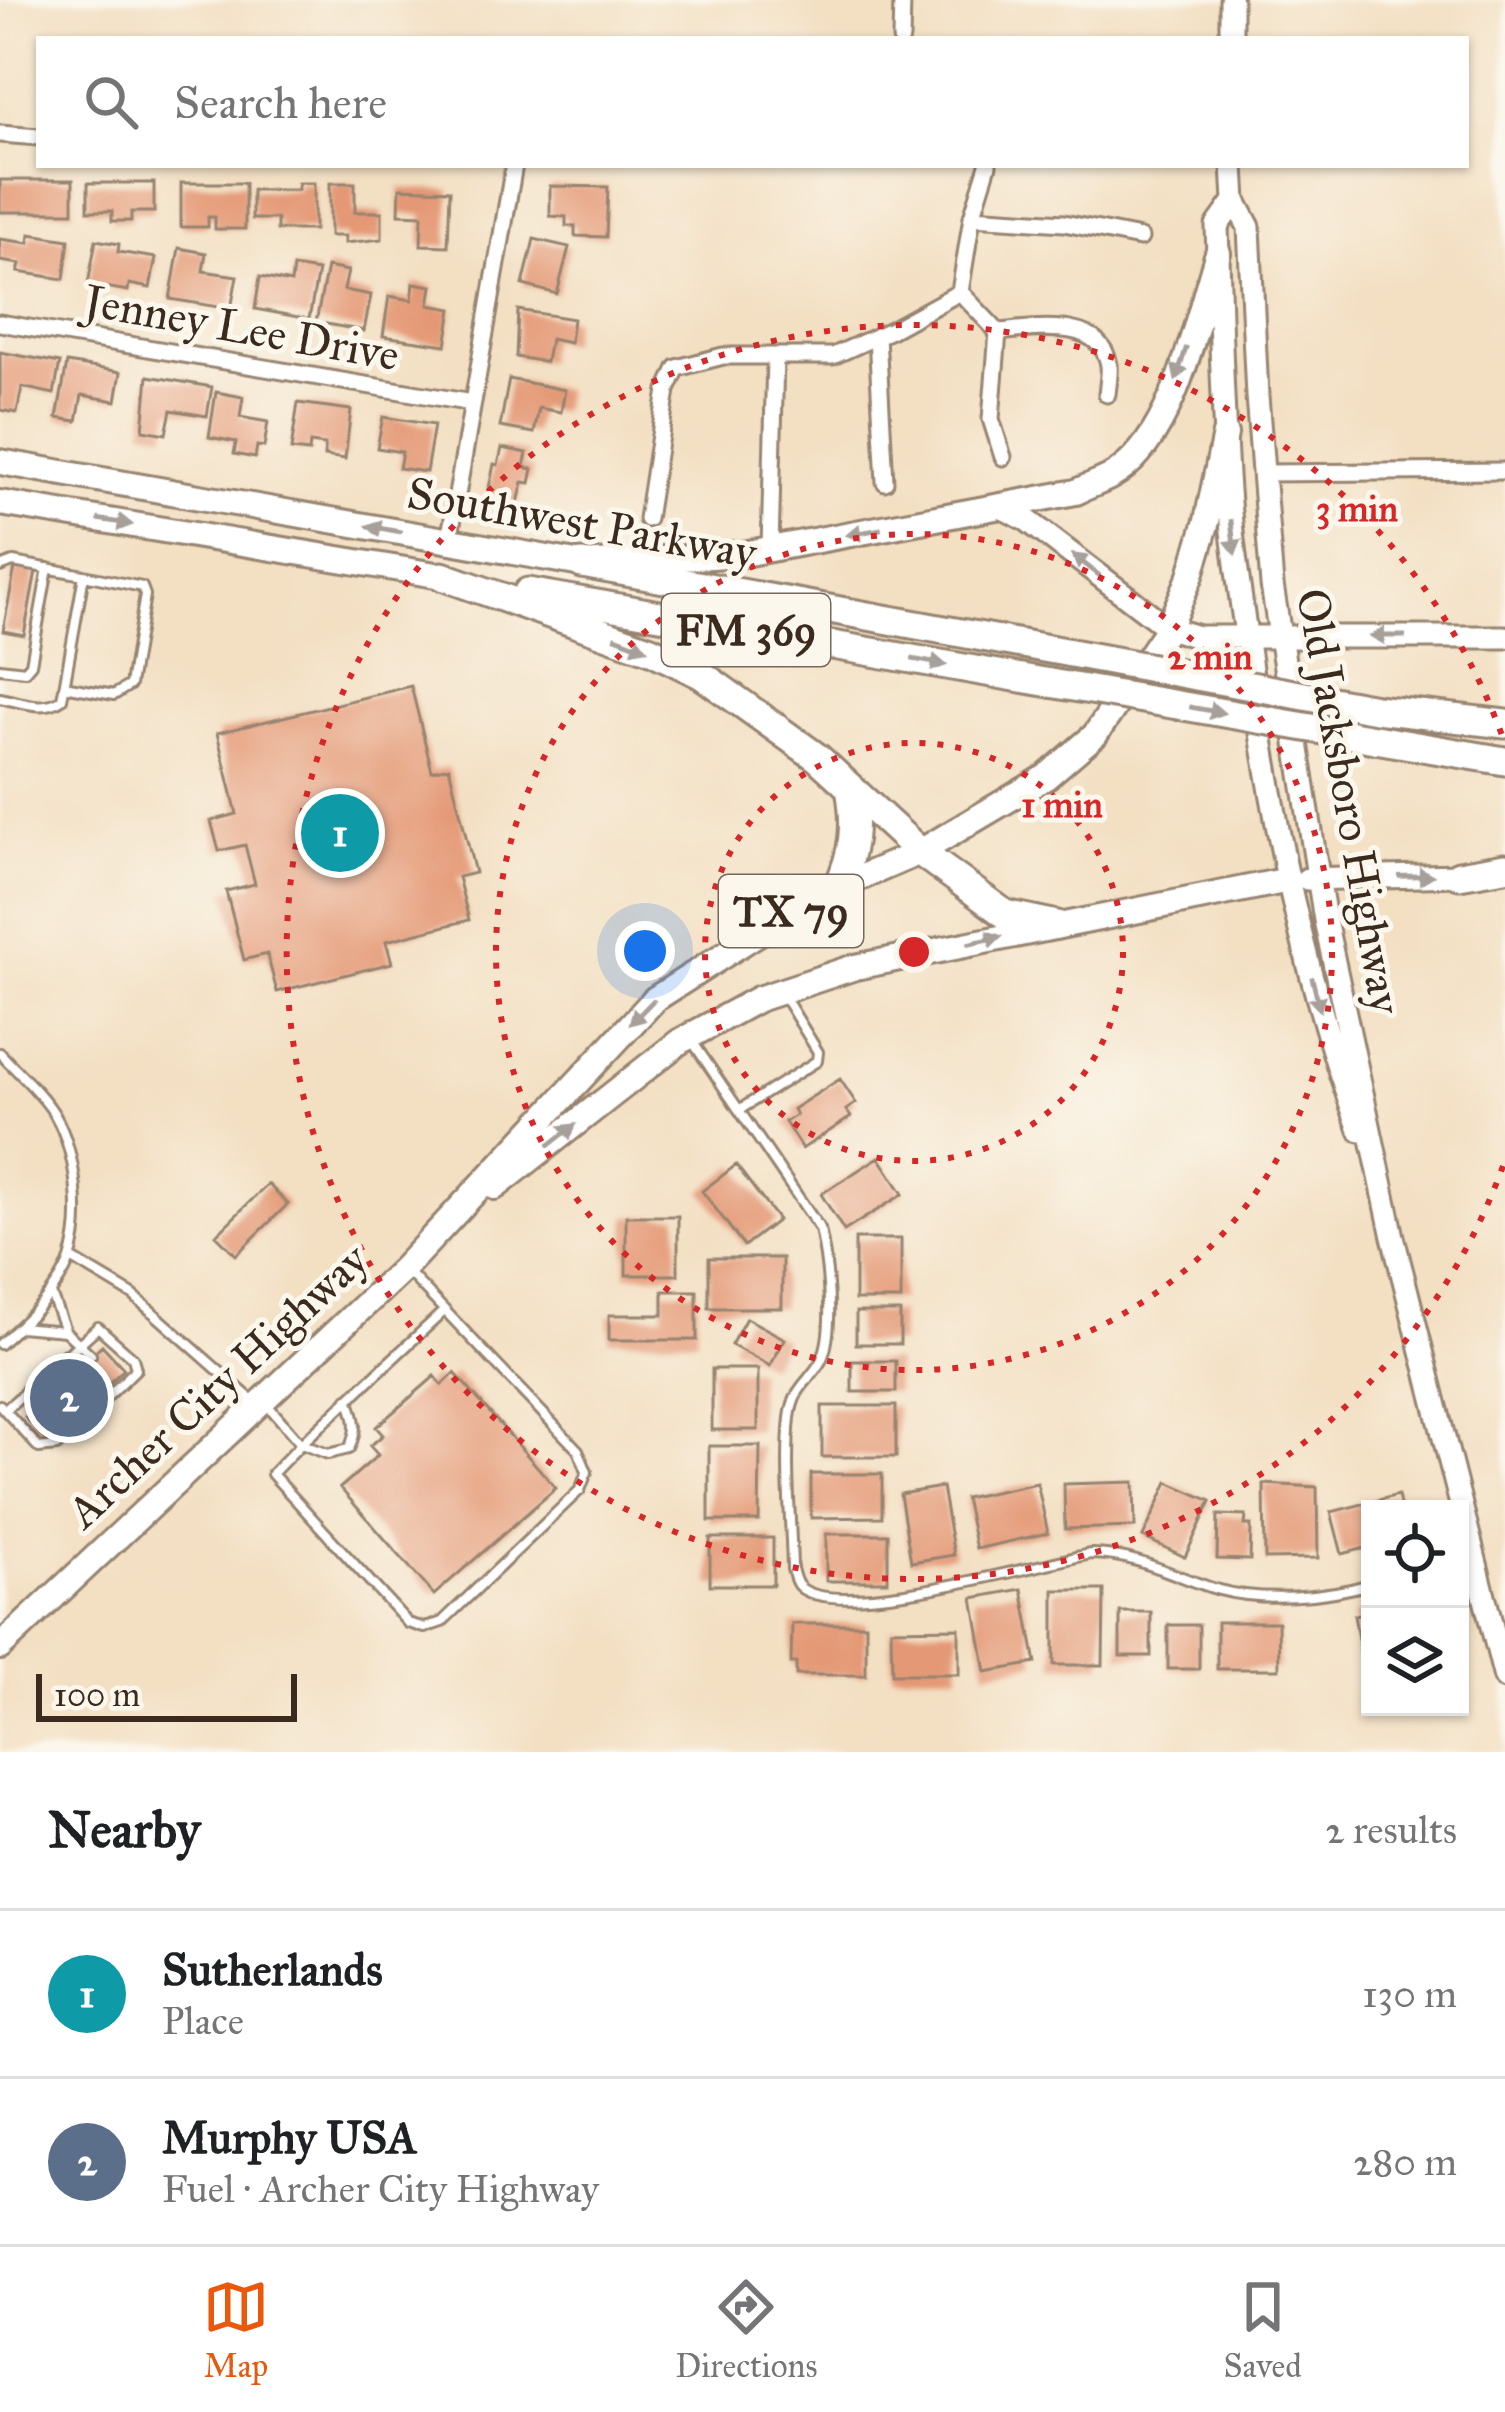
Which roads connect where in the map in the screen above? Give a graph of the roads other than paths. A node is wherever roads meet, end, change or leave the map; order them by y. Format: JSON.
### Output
{"nodes":[{"id":1,"x":902,"y":0,"type":"edge"},
{"id":2,"x":1231,"y":0,"type":"edge"},
{"id":3,"x":901,"y":36,"type":"edge"},
{"id":4,"x":1231,"y":36,"type":"edge"},
{"id":5,"x":0,"y":134,"type":"edge"},
{"id":6,"x":36,"y":137,"type":"edge"},
{"id":7,"x":513,"y":168,"type":"edge"},
{"id":8,"x":987,"y":168,"type":"edge"},
{"id":9,"x":1234,"y":168,"type":"edge"},
{"id":10,"x":1234,"y":201,"type":"junction"},
{"id":11,"x":972,"y":217,"type":"junction"},
{"id":12,"x":1140,"y":238,"type":"dead end"},
{"id":13,"x":1218,"y":253,"type":"junction"},
{"id":14,"x":960,"y":292,"type":"junction"},
{"id":15,"x":0,"y":322,"type":"edge"},
{"id":16,"x":998,"y":332,"type":"junction"},
{"id":17,"x":877,"y":336,"type":"junction"},
{"id":18,"x":775,"y":357,"type":"junction"},
{"id":19,"x":1107,"y":394,"type":"dead end"},
{"id":20,"x":472,"y":403,"type":"junction"},
{"id":21,"x":1225,"y":434,"type":"junction"},
{"id":22,"x":1003,"y":457,"type":"dead end"},
{"id":23,"x":0,"y":462,"type":"edge"},
{"id":24,"x":1505,"y":471,"type":"edge"},
{"id":25,"x":1262,"y":473,"type":"junction"},
{"id":26,"x":885,"y":482,"type":"dead end"},
{"id":27,"x":217,"y":499,"type":"junction"},
{"id":28,"x":0,"y":503,"type":"edge"},
{"id":29,"x":1001,"y":507,"type":"junction"},
{"id":30,"x":647,"y":519,"type":"dead end"},
{"id":31,"x":209,"y":538,"type":"junction"},
{"id":32,"x":449,"y":541,"type":"junction"},
{"id":33,"x":770,"y":549,"type":"junction"},
{"id":34,"x":582,"y":564,"type":"junction"},
{"id":35,"x":0,"y":566,"type":"edge"},
{"id":36,"x":48,"y":568,"type":"junction"},
{"id":37,"x":84,"y":575,"type":"junction"},
{"id":38,"x":442,"y":576,"type":"junction"},
{"id":39,"x":1168,"y":628,"type":"junction"},
{"id":40,"x":1280,"y":635,"type":"junction"},
{"id":41,"x":1246,"y":636,"type":"junction"},
{"id":42,"x":1505,"y":637,"type":"edge"},
{"id":43,"x":0,"y":668,"type":"edge"},
{"id":44,"x":64,"y":686,"type":"junction"},
{"id":45,"x":0,"y":698,"type":"edge"},
{"id":46,"x":1505,"y":724,"type":"edge"},
{"id":47,"x":1505,"y":761,"type":"edge"},
{"id":48,"x":850,"y":788,"type":"junction"},
{"id":49,"x":920,"y":852,"type":"junction"},
{"id":50,"x":1505,"y":867,"type":"edge"},
{"id":51,"x":1459,"y":875,"type":"joint"},
{"id":52,"x":1317,"y":878,"type":"junction"},
{"id":53,"x":1289,"y":880,"type":"junction"},
{"id":54,"x":838,"y":887,"type":"junction"},
{"id":55,"x":1057,"y":926,"type":"junction"},
{"id":56,"x":781,"y":992,"type":"junction"},
{"id":57,"x":689,"y":1036,"type":"junction"},
{"id":58,"x":0,"y":1053,"type":"edge"},
{"id":59,"x":739,"y":1110,"type":"junction"},
{"id":60,"x":1384,"y":1198,"type":"junction"},
{"id":61,"x":436,"y":1232,"type":"junction"},
{"id":62,"x":70,"y":1258,"type":"junction"},
{"id":63,"x":404,"y":1268,"type":"junction"},
{"id":64,"x":50,"y":1293,"type":"junction"},
{"id":65,"x":444,"y":1311,"type":"junction"},
{"id":66,"x":19,"y":1327,"type":"junction"},
{"id":67,"x":65,"y":1331,"type":"junction"},
{"id":68,"x":79,"y":1342,"type":"junction"},
{"id":69,"x":0,"y":1344,"type":"edge"},
{"id":70,"x":64,"y":1354,"type":"junction"},
{"id":71,"x":92,"y":1355,"type":"dead end"},
{"id":72,"x":78,"y":1368,"type":"dead end"},
{"id":73,"x":40,"y":1377,"type":"junction"},
{"id":74,"x":26,"y":1390,"type":"junction"},
{"id":75,"x":53,"y":1391,"type":"dead end"},
{"id":76,"x":348,"y":1399,"type":"junction"},
{"id":77,"x":259,"y":1401,"type":"junction"},
{"id":78,"x":39,"y":1404,"type":"dead end"},
{"id":79,"x":2,"y":1408,"type":"edge"},
{"id":80,"x":301,"y":1444,"type":"junction"},
{"id":81,"x":1454,"y":1500,"type":"edge"},
{"id":82,"x":1469,"y":1564,"type":"edge"},
{"id":83,"x":1361,"y":1587,"type":"edge"},
{"id":84,"x":0,"y":1647,"type":"edge"},
{"id":85,"x":1505,"y":1678,"type":"edge"}],
"edges":[{"from":1,"to":3,"type":"street"},
{"from":2,"to":4,"type":"main road"},
{"from":5,"to":6,"type":"street"},
{"from":7,"to":20,"type":"street"},
{"from":8,"to":11,"type":"street"},
{"from":9,"to":10,"type":"main road","name":"Old Jacksboro Highway"},
{"from":10,"to":13,"type":"main road","name":"Old Jacksboro Highway"},
{"from":10,"to":25,"type":"main road","name":"Old Jacksboro Highway"},
{"from":11,"to":12,"type":"street"},
{"from":11,"to":14,"type":"street"},
{"from":13,"to":21,"type":"main road","name":"Old Jacksboro Highway"},
{"from":13,"to":29,"type":"main road","one_way":true},
{"from":14,"to":16,"type":"street"},
{"from":14,"to":17,"type":"street"},
{"from":15,"to":20,"type":"street","name":"Jenney Lee Drive"},
{"from":16,"to":19,"type":"street"},
{"from":16,"to":22,"type":"street"},
{"from":17,"to":18,"type":"street"},
{"from":17,"to":26,"type":"street"},
{"from":18,"to":30,"type":"street"},
{"from":18,"to":33,"type":"street"},
{"from":20,"to":32,"type":"street"},
{"from":21,"to":39,"type":"main road","name":"Archer City Highway","number":"TX 79"},
{"from":21,"to":41,"type":"main road","name":"Old Jacksboro Highway","one_way":true},
{"from":23,"to":27,"type":"main road","name":"Southwest Parkway","number":"FM 369"},
{"from":24,"to":25,"type":"street"},
{"from":25,"to":40,"type":"main road","name":"Old Jacksboro Highway"},
{"from":27,"to":31,"type":"main road"},
{"from":32,"to":27,"type":"main road","name":"Southwest Parkway","number":"FM 369","one_way":true},
{"from":28,"to":31,"type":"main road","name":"Southwest Parkway","number":"FM 369","one_way":true},
{"from":29,"to":33,"type":"main road","one_way":true},
{"from":39,"to":29,"type":"main road","one_way":true},
{"from":31,"to":38,"type":"main road","name":"Southwest Parkway","number":"FM 369"},
{"from":32,"to":34,"type":"main road","name":"Southwest Parkway","number":"FM 369"},
{"from":33,"to":34,"type":"main road"},
{"from":34,"to":46,"type":"highway","name":"Southwest Parkway","number":"FM 369","bridge":true},
{"from":35,"to":36,"type":"lane"},
{"from":36,"to":37,"type":"lane"},
{"from":36,"to":43,"type":"lane"},
{"from":37,"to":44,"type":"lane"},
{"from":37,"to":44,"type":"lane"},
{"from":38,"to":47,"type":"highway","name":"Southwest Parkway","number":"FM 369","one_way":true,"bridge":true},
{"from":38,"to":48,"type":"highway","one_way":true},
{"from":39,"to":41,"type":"main road"},
{"from":39,"to":49,"type":"main road","name":"Archer City Highway","number":"TX 79"},
{"from":40,"to":41,"type":"main road"},
{"from":42,"to":40,"type":"main road","one_way":true},
{"from":40,"to":52,"type":"main road","name":"Old Jacksboro Highway"},
{"from":41,"to":53,"type":"main road","name":"Old Jacksboro Highway"},
{"from":44,"to":45,"type":"lane"},
{"from":48,"to":49,"type":"highway"},
{"from":48,"to":54,"type":"highway"},
{"from":49,"to":54,"type":"main road","name":"Archer City Highway","number":"TX 79"},
{"from":49,"to":55,"type":"highway"},
{"from":50,"to":51,"type":"highway","number":"TX 79"},
{"from":52,"to":51,"type":"main road","number":"TX 79","one_way":true},
{"from":52,"to":53,"type":"main road","number":"TX 79"},
{"from":52,"to":60,"type":"main road","name":"Old Jacksboro Highway"},
{"from":53,"to":55,"type":"main road","name":"Archer City Highway","number":"TX 79"},
{"from":53,"to":60,"type":"main road","name":"Old Jacksboro Highway","one_way":true},
{"from":54,"to":61,"type":"main road","name":"Archer City Highway","number":"TX 79","one_way":true},
{"from":56,"to":55,"type":"main road","name":"Archer City Highway","number":"TX 79","one_way":true},
{"from":56,"to":57,"type":"main road","name":"Archer City Highway","number":"TX 79"},
{"from":56,"to":59,"type":"lane"},
{"from":57,"to":59,"type":"lane"},
{"from":61,"to":57,"type":"main road","name":"Archer City Highway","number":"TX 79","one_way":true},
{"from":58,"to":62,"type":"lane"},
{"from":59,"to":83,"type":"lane"},
{"from":60,"to":81,"type":"main road","name":"Old Jacksboro Highway"},
{"from":61,"to":63,"type":"main road","name":"Archer City Highway","number":"TX 79"},
{"from":62,"to":64,"type":"lane"},
{"from":62,"to":77,"type":"lane"},
{"from":63,"to":65,"type":"lane"},
{"from":63,"to":77,"type":"main road","name":"Archer City Highway","number":"TX 79"},
{"from":64,"to":66,"type":"lane"},
{"from":64,"to":67,"type":"lane"},
{"from":65,"to":76,"type":"lane"},
{"from":65,"to":80,"type":"lane"},
{"from":66,"to":67,"type":"lane"},
{"from":66,"to":69,"type":"lane"},
{"from":67,"to":68,"type":"lane"},
{"from":68,"to":70,"type":"lane"},
{"from":68,"to":71,"type":"lane"},
{"from":68,"to":79,"type":"lane"},
{"from":70,"to":72,"type":"lane"},
{"from":70,"to":73,"type":"lane"},
{"from":73,"to":74,"type":"lane"},
{"from":73,"to":75,"type":"lane"},
{"from":74,"to":78,"type":"lane"},
{"from":74,"to":79,"type":"lane"},
{"from":76,"to":80,"type":"lane"},
{"from":76,"to":80,"type":"lane"},
{"from":77,"to":80,"type":"lane"},
{"from":77,"to":84,"type":"main road","name":"Archer City Highway","number":"TX 79"},
{"from":82,"to":85,"type":"main road","name":"Old Jacksboro Highway"}]}
